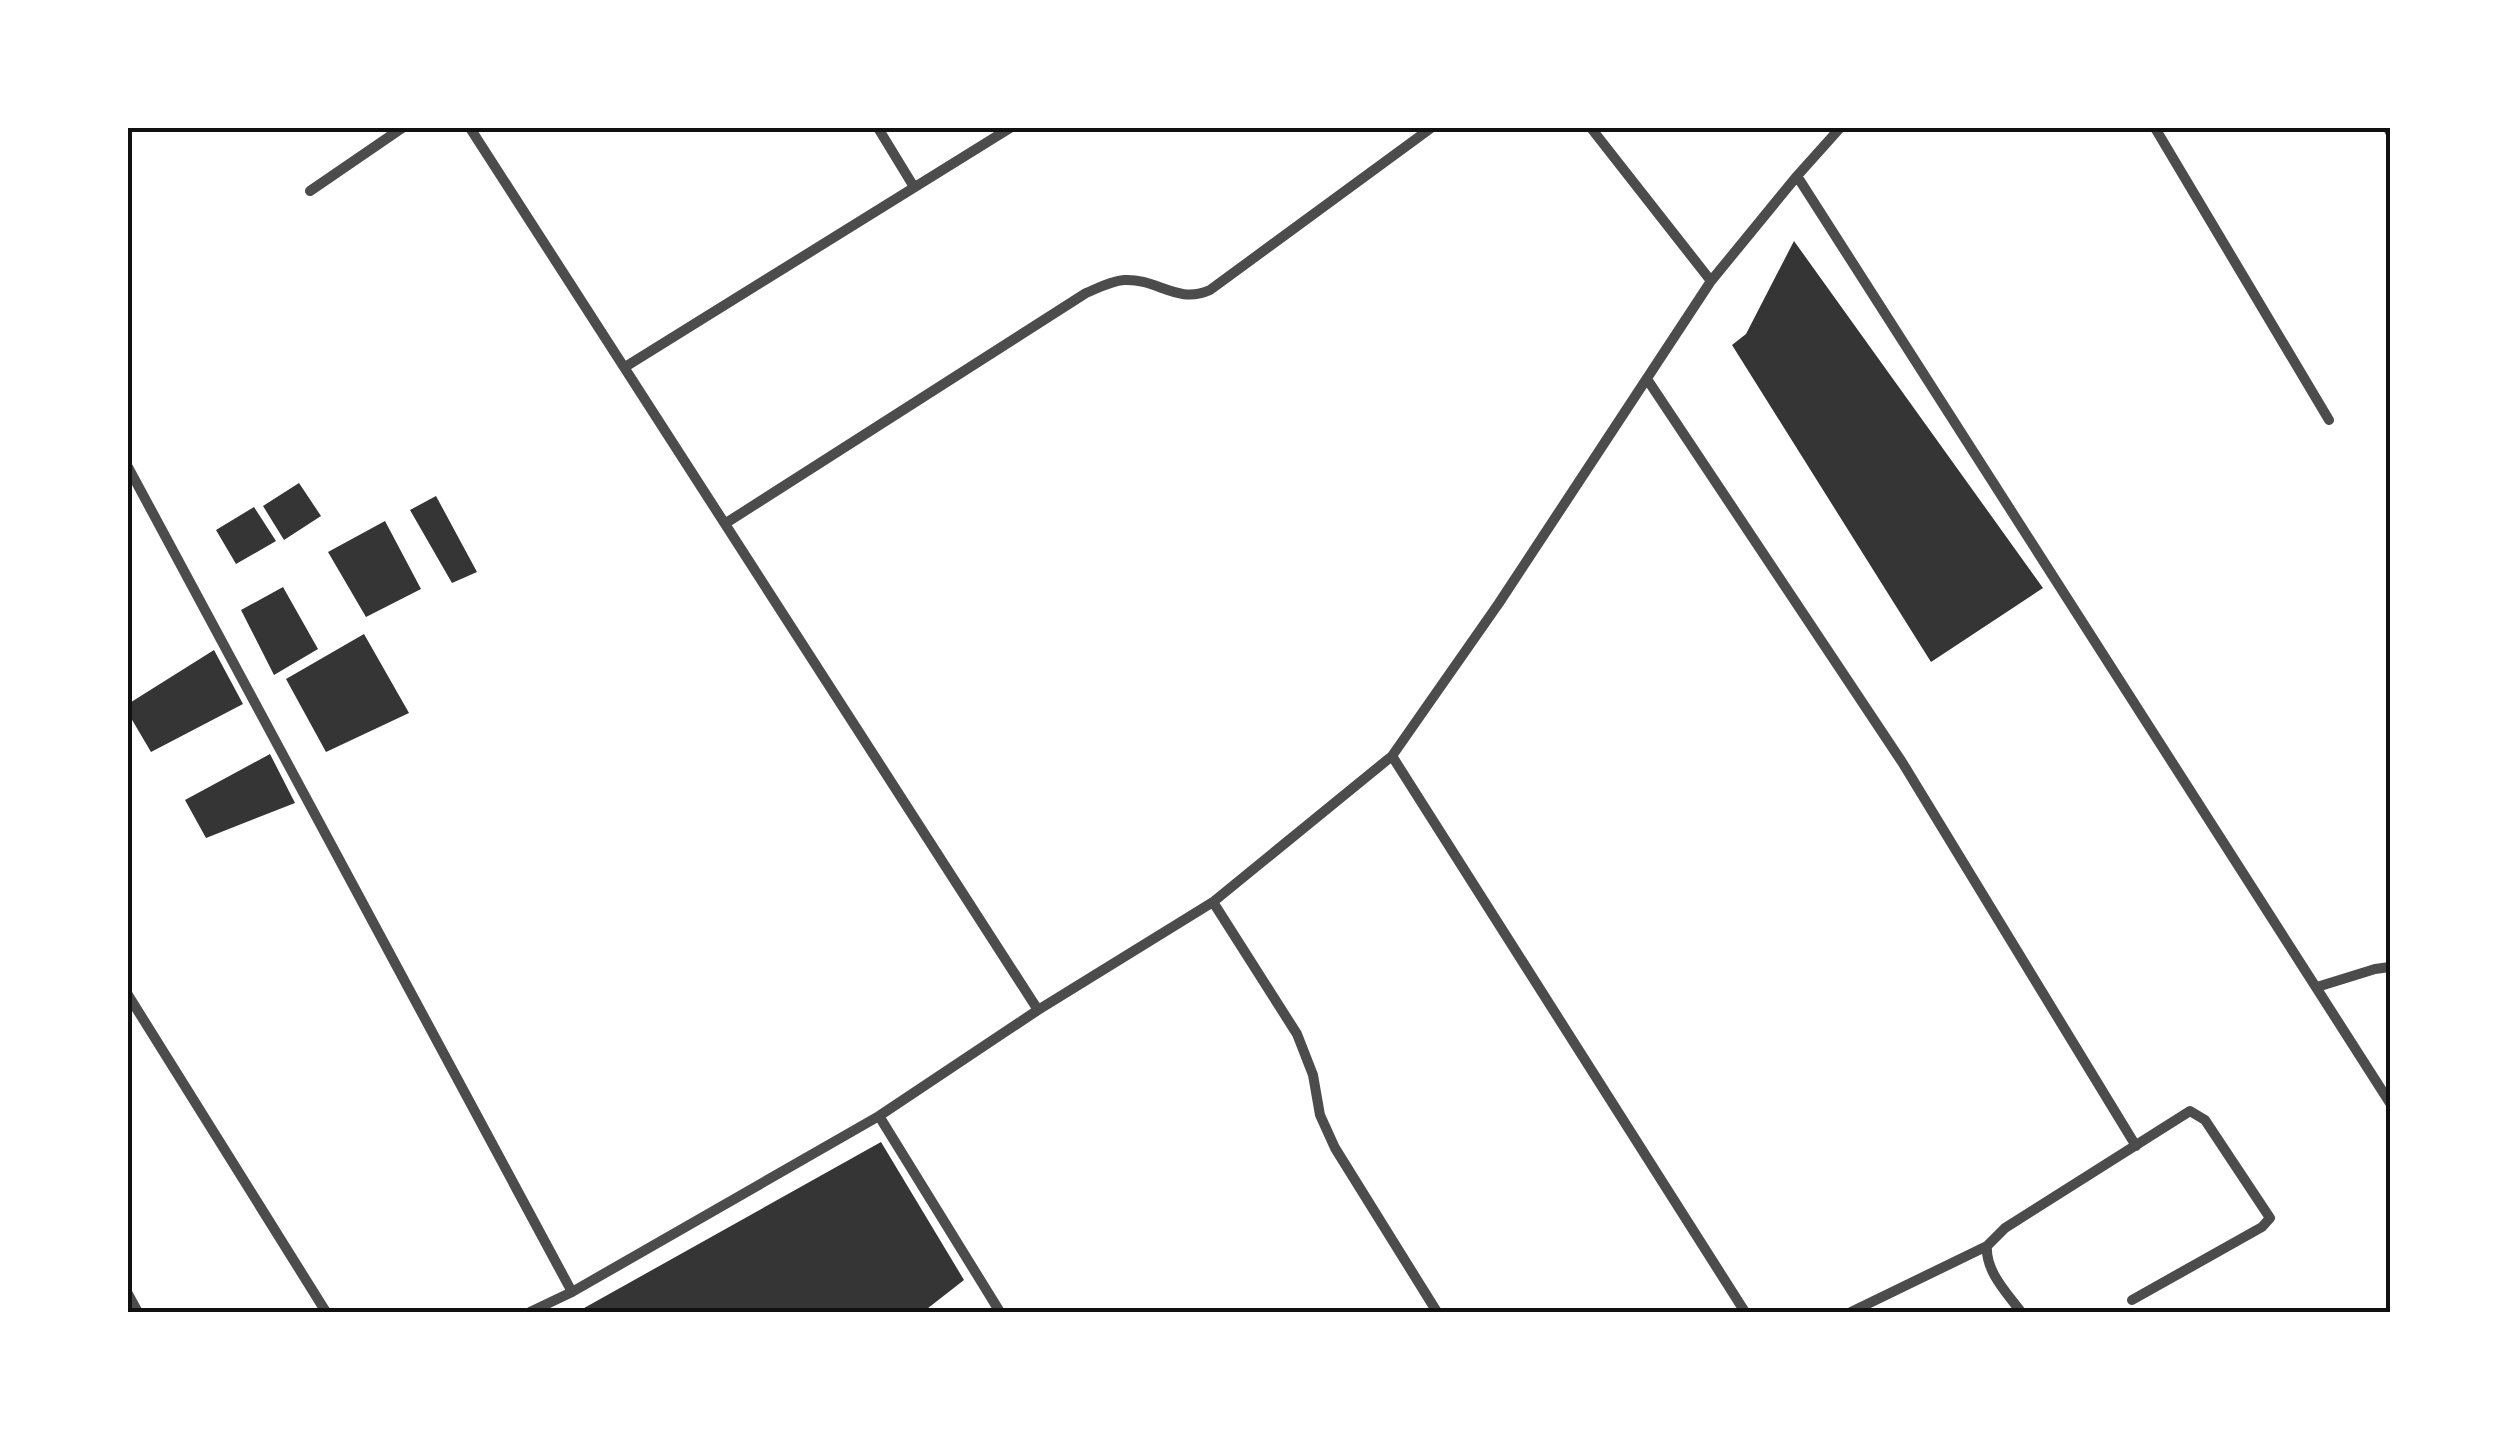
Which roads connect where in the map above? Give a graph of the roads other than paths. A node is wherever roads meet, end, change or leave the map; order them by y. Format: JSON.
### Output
{"nodes":[{"id":1,"x":402,"y":128,"type":"edge"},
{"id":2,"x":470,"y":128,"type":"edge"},
{"id":3,"x":878,"y":128,"type":"edge"},
{"id":4,"x":1010,"y":128,"type":"edge"},
{"id":5,"x":1430,"y":128,"type":"edge"},
{"id":6,"x":1591,"y":128,"type":"edge"},
{"id":7,"x":1840,"y":128,"type":"edge"},
{"id":8,"x":2154,"y":128,"type":"edge"},
{"id":9,"x":1797,"y":176,"type":"junction"},
{"id":10,"x":914,"y":186,"type":"junction"},
{"id":11,"x":310,"y":191,"type":"dead end"},
{"id":12,"x":1711,"y":281,"type":"junction"},
{"id":13,"x":625,"y":367,"type":"junction"},
{"id":14,"x":1646,"y":379,"type":"junction"},
{"id":15,"x":2329,"y":420,"type":"dead end"},
{"id":16,"x":129,"y":472,"type":"edge"},
{"id":17,"x":726,"y":523,"type":"junction"},
{"id":18,"x":1392,"y":756,"type":"junction"},
{"id":19,"x":1214,"y":902,"type":"junction"},
{"id":20,"x":2390,"y":967,"type":"edge"},
{"id":21,"x":2317,"y":987,"type":"junction"},
{"id":22,"x":128,"y":995,"type":"edge"},
{"id":23,"x":1038,"y":1010,"type":"junction"},
{"id":24,"x":2390,"y":1103,"type":"edge"},
{"id":25,"x":879,"y":1116,"type":"junction"},
{"id":26,"x":2136,"y":1146,"type":"junction"},
{"id":27,"x":1987,"y":1246,"type":"junction"},
{"id":28,"x":128,"y":1292,"type":"edge"},
{"id":29,"x":572,"y":1292,"type":"junction"},
{"id":30,"x":2132,"y":1300,"type":"dead end"},
{"id":31,"x":140,"y":1312,"type":"edge"},
{"id":32,"x":326,"y":1312,"type":"edge"},
{"id":33,"x":530,"y":1312,"type":"edge"},
{"id":34,"x":1000,"y":1312,"type":"edge"},
{"id":35,"x":1437,"y":1312,"type":"edge"},
{"id":36,"x":1746,"y":1312,"type":"edge"},
{"id":37,"x":1851,"y":1312,"type":"edge"},
{"id":38,"x":2021,"y":1312,"type":"edge"}],
"edges":[{"from":1,"to":11,"type":"street"},
{"from":2,"to":13,"type":"street"},
{"from":3,"to":10,"type":"street"},
{"from":4,"to":10,"type":"street"},
{"from":5,"to":17,"type":"street"},
{"from":6,"to":12,"type":"street"},
{"from":7,"to":9,"type":"street"},
{"from":8,"to":15,"type":"street"},
{"from":9,"to":12,"type":"street"},
{"from":9,"to":21,"type":"street"},
{"from":10,"to":13,"type":"street"},
{"from":12,"to":14,"type":"street"},
{"from":13,"to":17,"type":"street"},
{"from":14,"to":18,"type":"street"},
{"from":14,"to":26,"type":"street"},
{"from":16,"to":29,"type":"street"},
{"from":17,"to":23,"type":"street"},
{"from":18,"to":19,"type":"street"},
{"from":18,"to":36,"type":"street"},
{"from":19,"to":23,"type":"street"},
{"from":19,"to":35,"type":"street"},
{"from":20,"to":21,"type":"street"},
{"from":21,"to":24,"type":"street"},
{"from":22,"to":32,"type":"street"},
{"from":23,"to":25,"type":"street"},
{"from":25,"to":29,"type":"street"},
{"from":25,"to":34,"type":"street"},
{"from":26,"to":27,"type":"street"},
{"from":26,"to":30,"type":"street"},
{"from":27,"to":37,"type":"street"},
{"from":27,"to":38,"type":"street"},
{"from":28,"to":31,"type":"lane"},
{"from":29,"to":33,"type":"street"}]}
